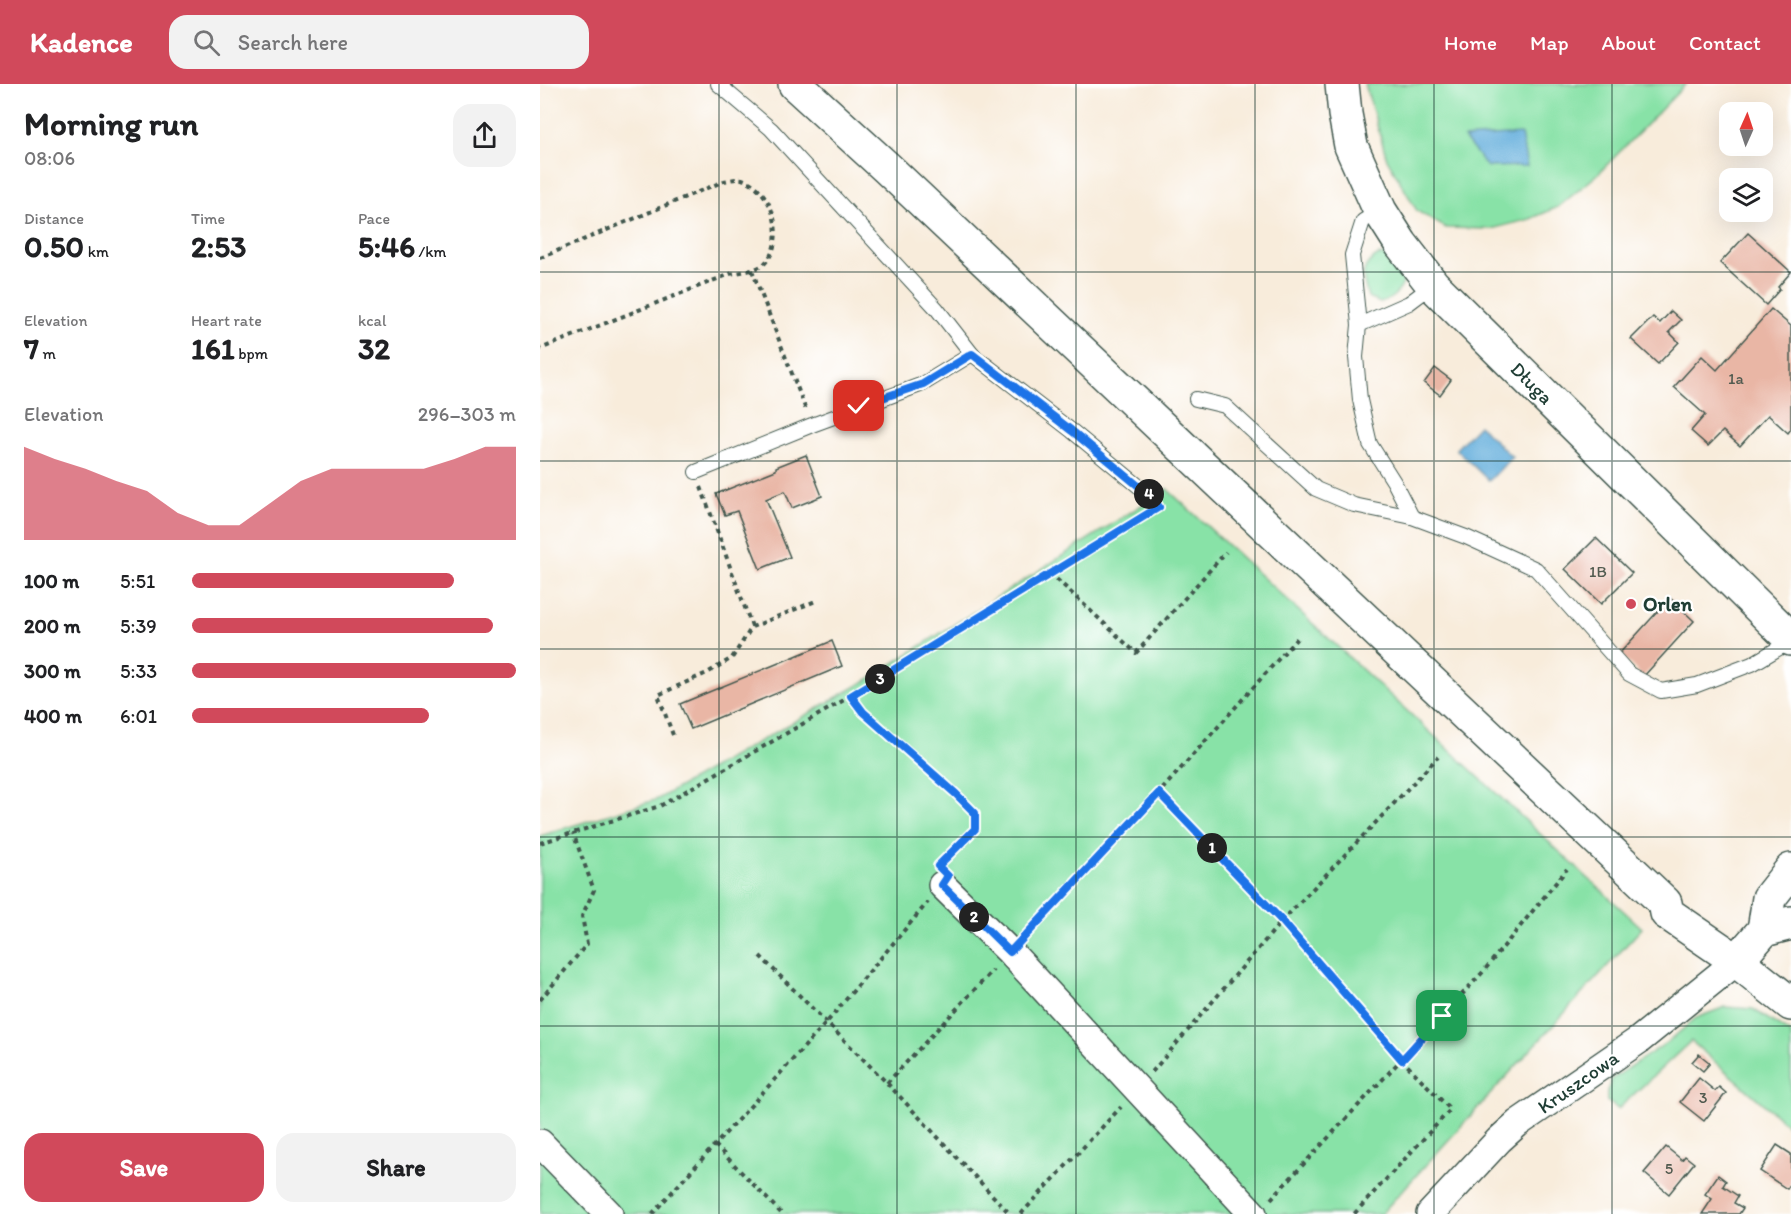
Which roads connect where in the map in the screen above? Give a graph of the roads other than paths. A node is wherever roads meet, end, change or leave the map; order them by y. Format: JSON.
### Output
{"nodes":[{"id":1,"x":718,"y":84,"type":"edge"},
{"id":2,"x":795,"y":84,"type":"edge"},
{"id":3,"x":1342,"y":84,"type":"edge"},
{"id":4,"x":1380,"y":211,"type":"junction"},
{"id":5,"x":1433,"y":285,"type":"junction"},
{"id":6,"x":1359,"y":325,"type":"junction"},
{"id":7,"x":972,"y":354,"type":"junction"},
{"id":8,"x":1196,"y":399,"type":"dead end"},
{"id":9,"x":696,"y":472,"type":"road end"},
{"id":10,"x":1153,"y":498,"type":"road end"},
{"id":11,"x":1412,"y":517,"type":"junction"},
{"id":12,"x":1791,"y":640,"type":"edge"},
{"id":13,"x":1791,"y":870,"type":"edge"},
{"id":14,"x":942,"y":885,"type":"road end"},
{"id":15,"x":1778,"y":927,"type":"edge"},
{"id":16,"x":1737,"y":961,"type":"junction"},
{"id":17,"x":1791,"y":1004,"type":"edge"},
{"id":18,"x":540,"y":1143,"type":"edge"},
{"id":19,"x":1259,"y":1210,"type":"edge"},
{"id":20,"x":609,"y":1214,"type":"edge"},
{"id":21,"x":1430,"y":1214,"type":"edge"}],
"edges":[{"from":1,"to":7,"type":"lane"},
{"from":2,"to":16,"type":"main road"},
{"from":3,"to":4,"type":"main road","name":"Długa"},
{"from":4,"to":5,"type":"main road","name":"Długa"},
{"from":4,"to":6,"type":"lane"},
{"from":5,"to":6,"type":"lane"},
{"from":5,"to":12,"type":"main road","name":"Długa"},
{"from":6,"to":11,"type":"lane"},
{"from":7,"to":9,"type":"lane"},
{"from":7,"to":10,"type":"lane"},
{"from":8,"to":11,"type":"lane"},
{"from":11,"to":12,"type":"lane"},
{"from":13,"to":15,"type":"main road"},
{"from":14,"to":19,"type":"street"},
{"from":15,"to":16,"type":"main road"},
{"from":16,"to":17,"type":"main road"},
{"from":16,"to":21,"type":"street","name":"Kruszcowa"},
{"from":18,"to":20,"type":"street"}]}
